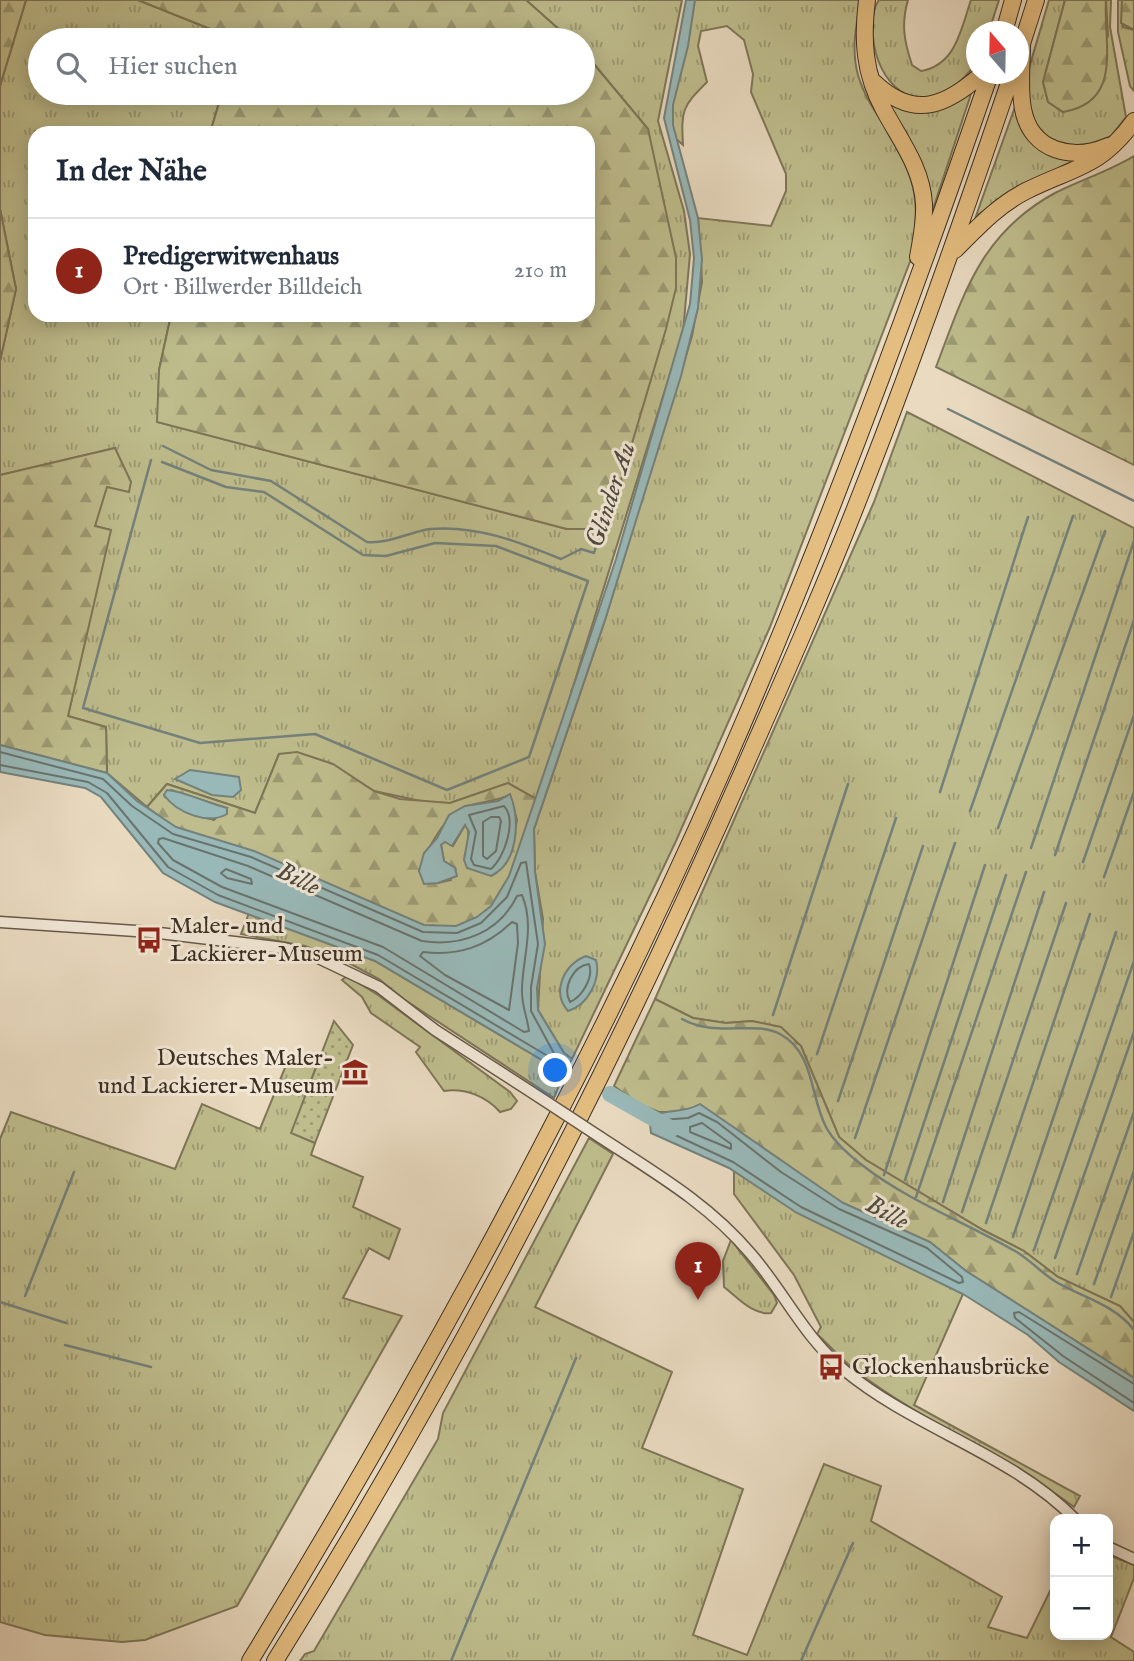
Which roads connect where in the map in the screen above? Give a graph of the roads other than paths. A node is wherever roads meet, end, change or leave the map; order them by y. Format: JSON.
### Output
{"nodes":[{"id":1,"x":867,"y":0,"type":"edge"},
{"id":2,"x":1013,"y":0,"type":"edge"},
{"id":3,"x":1036,"y":0,"type":"edge"},
{"id":4,"x":1007,"y":21,"type":"edge"},
{"id":5,"x":1029,"y":22,"type":"edge"},
{"id":6,"x":870,"y":79,"type":"junction"},
{"id":7,"x":969,"y":84,"type":"edge"},
{"id":8,"x":987,"y":84,"type":"edge"},
{"id":9,"x":1009,"y":84,"type":"edge"},
{"id":10,"x":1022,"y":84,"type":"edge"},
{"id":11,"x":1134,"y":121,"type":"edge"},
{"id":12,"x":1117,"y":142,"type":"junction"},
{"id":13,"x":951,"y":254,"type":"junction"},
{"id":14,"x":918,"y":284,"type":"junction"},
{"id":15,"x":0,"y":922,"type":"edge"},
{"id":16,"x":1069,"y":1514,"type":"edge"},
{"id":17,"x":1113,"y":1550,"type":"edge"},
{"id":18,"x":1134,"y":1559,"type":"edge"},
{"id":19,"x":250,"y":1661,"type":"edge"},
{"id":20,"x":275,"y":1661,"type":"edge"}],
"edges":[{"from":1,"to":6,"type":"highway"},
{"from":2,"to":4,"type":"highway"},
{"from":3,"to":5,"type":"highway"},
{"from":6,"to":7,"type":"highway"},
{"from":6,"to":14,"type":"highway"},
{"from":8,"to":14,"type":"highway"},
{"from":9,"to":13,"type":"highway"},
{"from":10,"to":12,"type":"highway"},
{"from":11,"to":12,"type":"highway"},
{"from":12,"to":13,"type":"highway"},
{"from":13,"to":20,"type":"highway"},
{"from":14,"to":19,"type":"highway"},
{"from":15,"to":16,"type":"street","bridge":true},
{"from":17,"to":18,"type":"street"}]}
